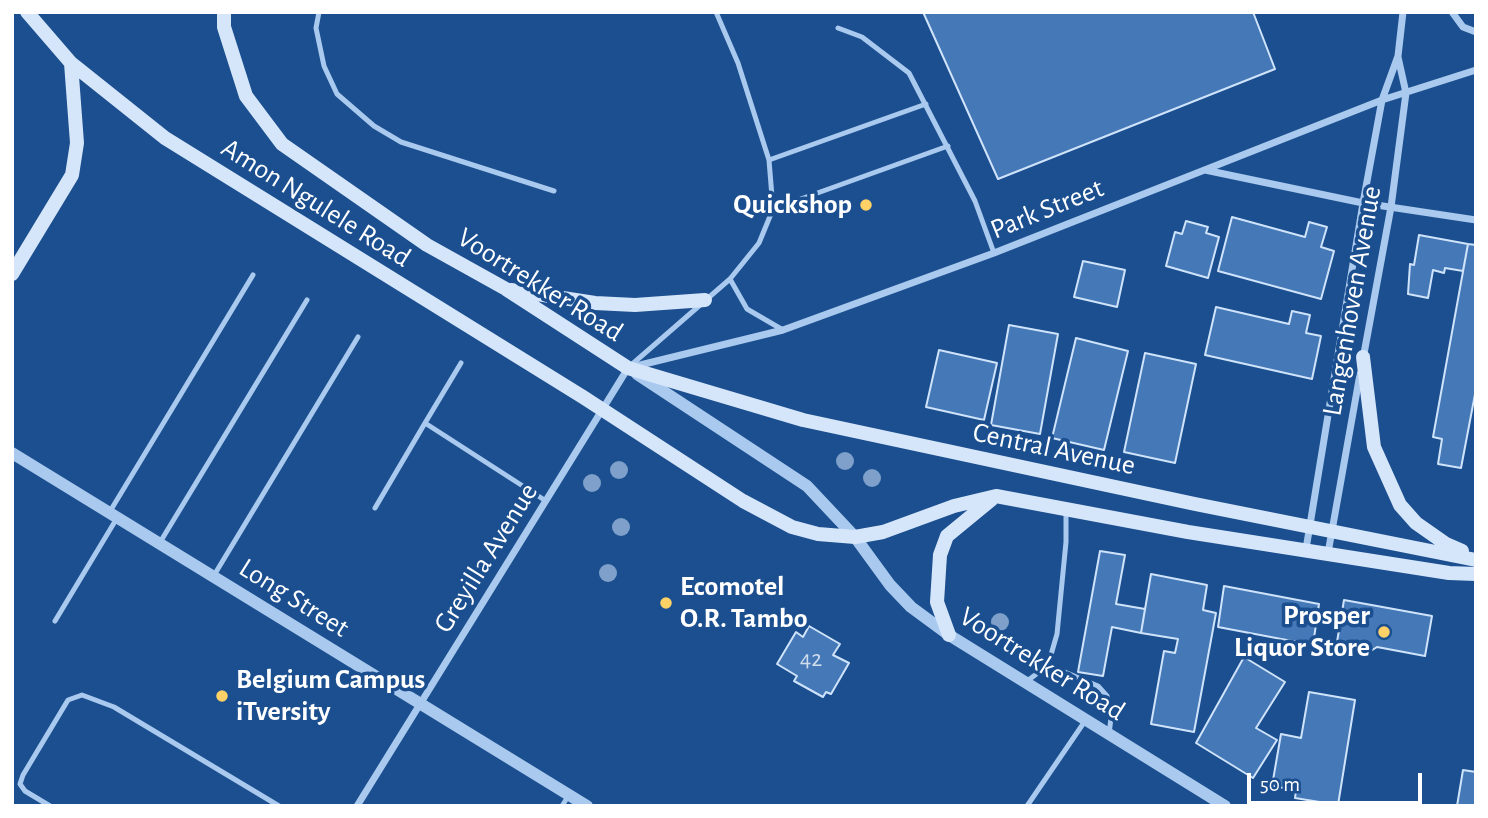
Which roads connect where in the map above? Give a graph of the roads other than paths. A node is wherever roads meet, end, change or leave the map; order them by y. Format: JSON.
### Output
{"nodes":[{"id":1,"x":27,"y":12,"type":"edge"},
{"id":2,"x":224,"y":12,"type":"edge"},
{"id":3,"x":319,"y":12,"type":"edge"},
{"id":4,"x":716,"y":12,"type":"edge"},
{"id":5,"x":1404,"y":12,"type":"edge"},
{"id":6,"x":1452,"y":12,"type":"edge"},
{"id":7,"x":838,"y":28,"type":"dead end"},
{"id":8,"x":1476,"y":32,"type":"edge"},
{"id":9,"x":1398,"y":56,"type":"junction"},
{"id":10,"x":71,"y":63,"type":"junction"},
{"id":11,"x":1476,"y":70,"type":"edge"},
{"id":12,"x":1406,"y":93,"type":"junction"},
{"id":13,"x":1382,"y":100,"type":"junction"},
{"id":14,"x":926,"y":104,"type":"junction"},
{"id":15,"x":948,"y":146,"type":"junction"},
{"id":16,"x":769,"y":160,"type":"junction"},
{"id":17,"x":1203,"y":170,"type":"junction"},
{"id":18,"x":554,"y":191,"type":"dead end"},
{"id":19,"x":1363,"y":203,"type":"junction"},
{"id":20,"x":1391,"y":207,"type":"junction"},
{"id":21,"x":773,"y":209,"type":"junction"},
{"id":22,"x":1476,"y":220,"type":"edge"},
{"id":23,"x":428,"y":245,"type":"joint"},
{"id":24,"x":994,"y":253,"type":"junction"},
{"id":25,"x":12,"y":274,"type":"edge"},
{"id":26,"x":253,"y":275,"type":"dead end"},
{"id":27,"x":730,"y":279,"type":"junction"},
{"id":28,"x":506,"y":289,"type":"junction"},
{"id":29,"x":307,"y":300,"type":"dead end"},
{"id":30,"x":705,"y":300,"type":"junction"},
{"id":31,"x":783,"y":330,"type":"junction"},
{"id":32,"x":358,"y":337,"type":"dead end"},
{"id":33,"x":1363,"y":357,"type":"junction"},
{"id":34,"x":461,"y":363,"type":"dead end"},
{"id":35,"x":628,"y":368,"type":"junction"},
{"id":36,"x":601,"y":408,"type":"junction"},
{"id":37,"x":425,"y":423,"type":"junction"},
{"id":38,"x":12,"y":453,"type":"edge"},
{"id":39,"x":996,"y":496,"type":"junction"},
{"id":40,"x":546,"y":500,"type":"junction"},
{"id":41,"x":375,"y":508,"type":"dead end"},
{"id":42,"x":1066,"y":508,"type":"junction"},
{"id":43,"x":113,"y":516,"type":"junction"},
{"id":44,"x":1309,"y":527,"type":"junction"},
{"id":45,"x":1334,"y":530,"type":"junction"},
{"id":46,"x":855,"y":537,"type":"junction"},
{"id":47,"x":159,"y":544,"type":"junction"},
{"id":48,"x":1306,"y":549,"type":"junction"},
{"id":49,"x":1328,"y":553,"type":"junction"},
{"id":50,"x":1476,"y":559,"type":"edge"},
{"id":51,"x":1476,"y":575,"type":"edge"},
{"id":52,"x":213,"y":576,"type":"junction"},
{"id":53,"x":55,"y":621,"type":"dead end"},
{"id":54,"x":948,"y":635,"type":"junction"},
{"id":55,"x":1048,"y":666,"type":"junction"},
{"id":56,"x":1023,"y":683,"type":"junction"},
{"id":57,"x":420,"y":705,"type":"junction"},
{"id":58,"x":1085,"y":721,"type":"junction"},
{"id":59,"x":1109,"y":735,"type":"junction"},
{"id":60,"x":565,"y":800,"type":"edge"},
{"id":61,"x":50,"y":806,"type":"edge"},
{"id":62,"x":279,"y":806,"type":"edge"},
{"id":63,"x":357,"y":806,"type":"edge"},
{"id":64,"x":587,"y":806,"type":"edge"},
{"id":65,"x":1027,"y":806,"type":"edge"},
{"id":66,"x":1225,"y":806,"type":"edge"}],
"edges":[{"from":1,"to":10,"type":"main road","name":"Amon Ngulele Road"},
{"from":2,"to":23,"type":"main road","name":"Amon Ngulele Road"},
{"from":3,"to":18,"type":"lane"},
{"from":4,"to":16,"type":"lane"},
{"from":5,"to":9,"type":"street","name":"Langenhoven Avenue"},
{"from":6,"to":8,"type":"street"},
{"from":7,"to":14,"type":"lane"},
{"from":9,"to":12,"type":"street","name":"Langenhoven Avenue"},
{"from":9,"to":13,"type":"street","name":"Langenhoven Avenue"},
{"from":10,"to":25,"type":"main road"},
{"from":10,"to":36,"type":"main road","name":"Amon Ngulele Road"},
{"from":11,"to":12,"type":"street","name":"Park Street"},
{"from":12,"to":13,"type":"street","name":"Park Street"},
{"from":12,"to":20,"type":"street","name":"Langenhoven Avenue"},
{"from":13,"to":17,"type":"street","name":"Park Street"},
{"from":13,"to":19,"type":"street","name":"Langenhoven Avenue"},
{"from":14,"to":15,"type":"lane"},
{"from":14,"to":16,"type":"lane"},
{"from":15,"to":21,"type":"lane"},
{"from":15,"to":24,"type":"lane"},
{"from":16,"to":21,"type":"lane"},
{"from":17,"to":19,"type":"street"},
{"from":17,"to":24,"type":"street","name":"Park Street"},
{"from":19,"to":20,"type":"street"},
{"from":19,"to":44,"type":"street","name":"Langenhoven Avenue"},
{"from":20,"to":22,"type":"street"},
{"from":20,"to":33,"type":"street","name":"Langenhoven Avenue"},
{"from":21,"to":27,"type":"lane"},
{"from":23,"to":28,"type":"main road","name":"Voortrekker Road"},
{"from":24,"to":31,"type":"street","name":"Park Street"},
{"from":26,"to":43,"type":"lane"},
{"from":27,"to":30,"type":"lane"},
{"from":27,"to":31,"type":"lane"},
{"from":28,"to":30,"type":"main road"},
{"from":28,"to":35,"type":"main road","name":"Voortrekker Road"},
{"from":29,"to":47,"type":"lane"},
{"from":30,"to":35,"type":"lane"},
{"from":31,"to":35,"type":"street","name":"Park Street"},
{"from":32,"to":52,"type":"lane"},
{"from":33,"to":45,"type":"street","name":"Langenhoven Avenue"},
{"from":33,"to":50,"type":"main road"},
{"from":34,"to":37,"type":"lane"},
{"from":35,"to":36,"type":"street","name":"Greyilla Avenue"},
{"from":35,"to":44,"type":"main road","name":"Central Avenue"},
{"from":35,"to":46,"type":"street"},
{"from":36,"to":40,"type":"street","name":"Greyilla Avenue"},
{"from":36,"to":46,"type":"main road"},
{"from":37,"to":40,"type":"lane"},
{"from":37,"to":41,"type":"lane"},
{"from":38,"to":43,"type":"street","name":"Long Street"},
{"from":39,"to":42,"type":"main road"},
{"from":39,"to":46,"type":"main road"},
{"from":39,"to":54,"type":"main road"},
{"from":40,"to":57,"type":"street","name":"Greyilla Avenue"},
{"from":42,"to":48,"type":"main road"},
{"from":42,"to":55,"type":"lane"},
{"from":43,"to":47,"type":"street","name":"Long Street"},
{"from":43,"to":53,"type":"lane"},
{"from":44,"to":45,"type":"main road","name":"Central Avenue"},
{"from":44,"to":48,"type":"street","name":"Langenhoven Avenue"},
{"from":45,"to":49,"type":"street","name":"Langenhoven Avenue"},
{"from":45,"to":50,"type":"main road","name":"Central Avenue"},
{"from":46,"to":54,"type":"street","name":"Voortrekker Road"},
{"from":47,"to":52,"type":"street","name":"Long Street"},
{"from":48,"to":49,"type":"main road"},
{"from":49,"to":51,"type":"main road"},
{"from":52,"to":57,"type":"street","name":"Long Street"},
{"from":54,"to":56,"type":"street","name":"Voortrekker Road"},
{"from":55,"to":56,"type":"lane"},
{"from":55,"to":59,"type":"lane"},
{"from":56,"to":58,"type":"street","name":"Voortrekker Road"},
{"from":57,"to":60,"type":"street","name":"Long Street"},
{"from":57,"to":63,"type":"street","name":"Greyilla Avenue"},
{"from":58,"to":59,"type":"street","name":"Voortrekker Road"},
{"from":58,"to":65,"type":"lane"},
{"from":59,"to":66,"type":"street","name":"Voortrekker Road"},
{"from":60,"to":64,"type":"street","name":"Long Street"},
{"from":61,"to":62,"type":"lane"}]}
